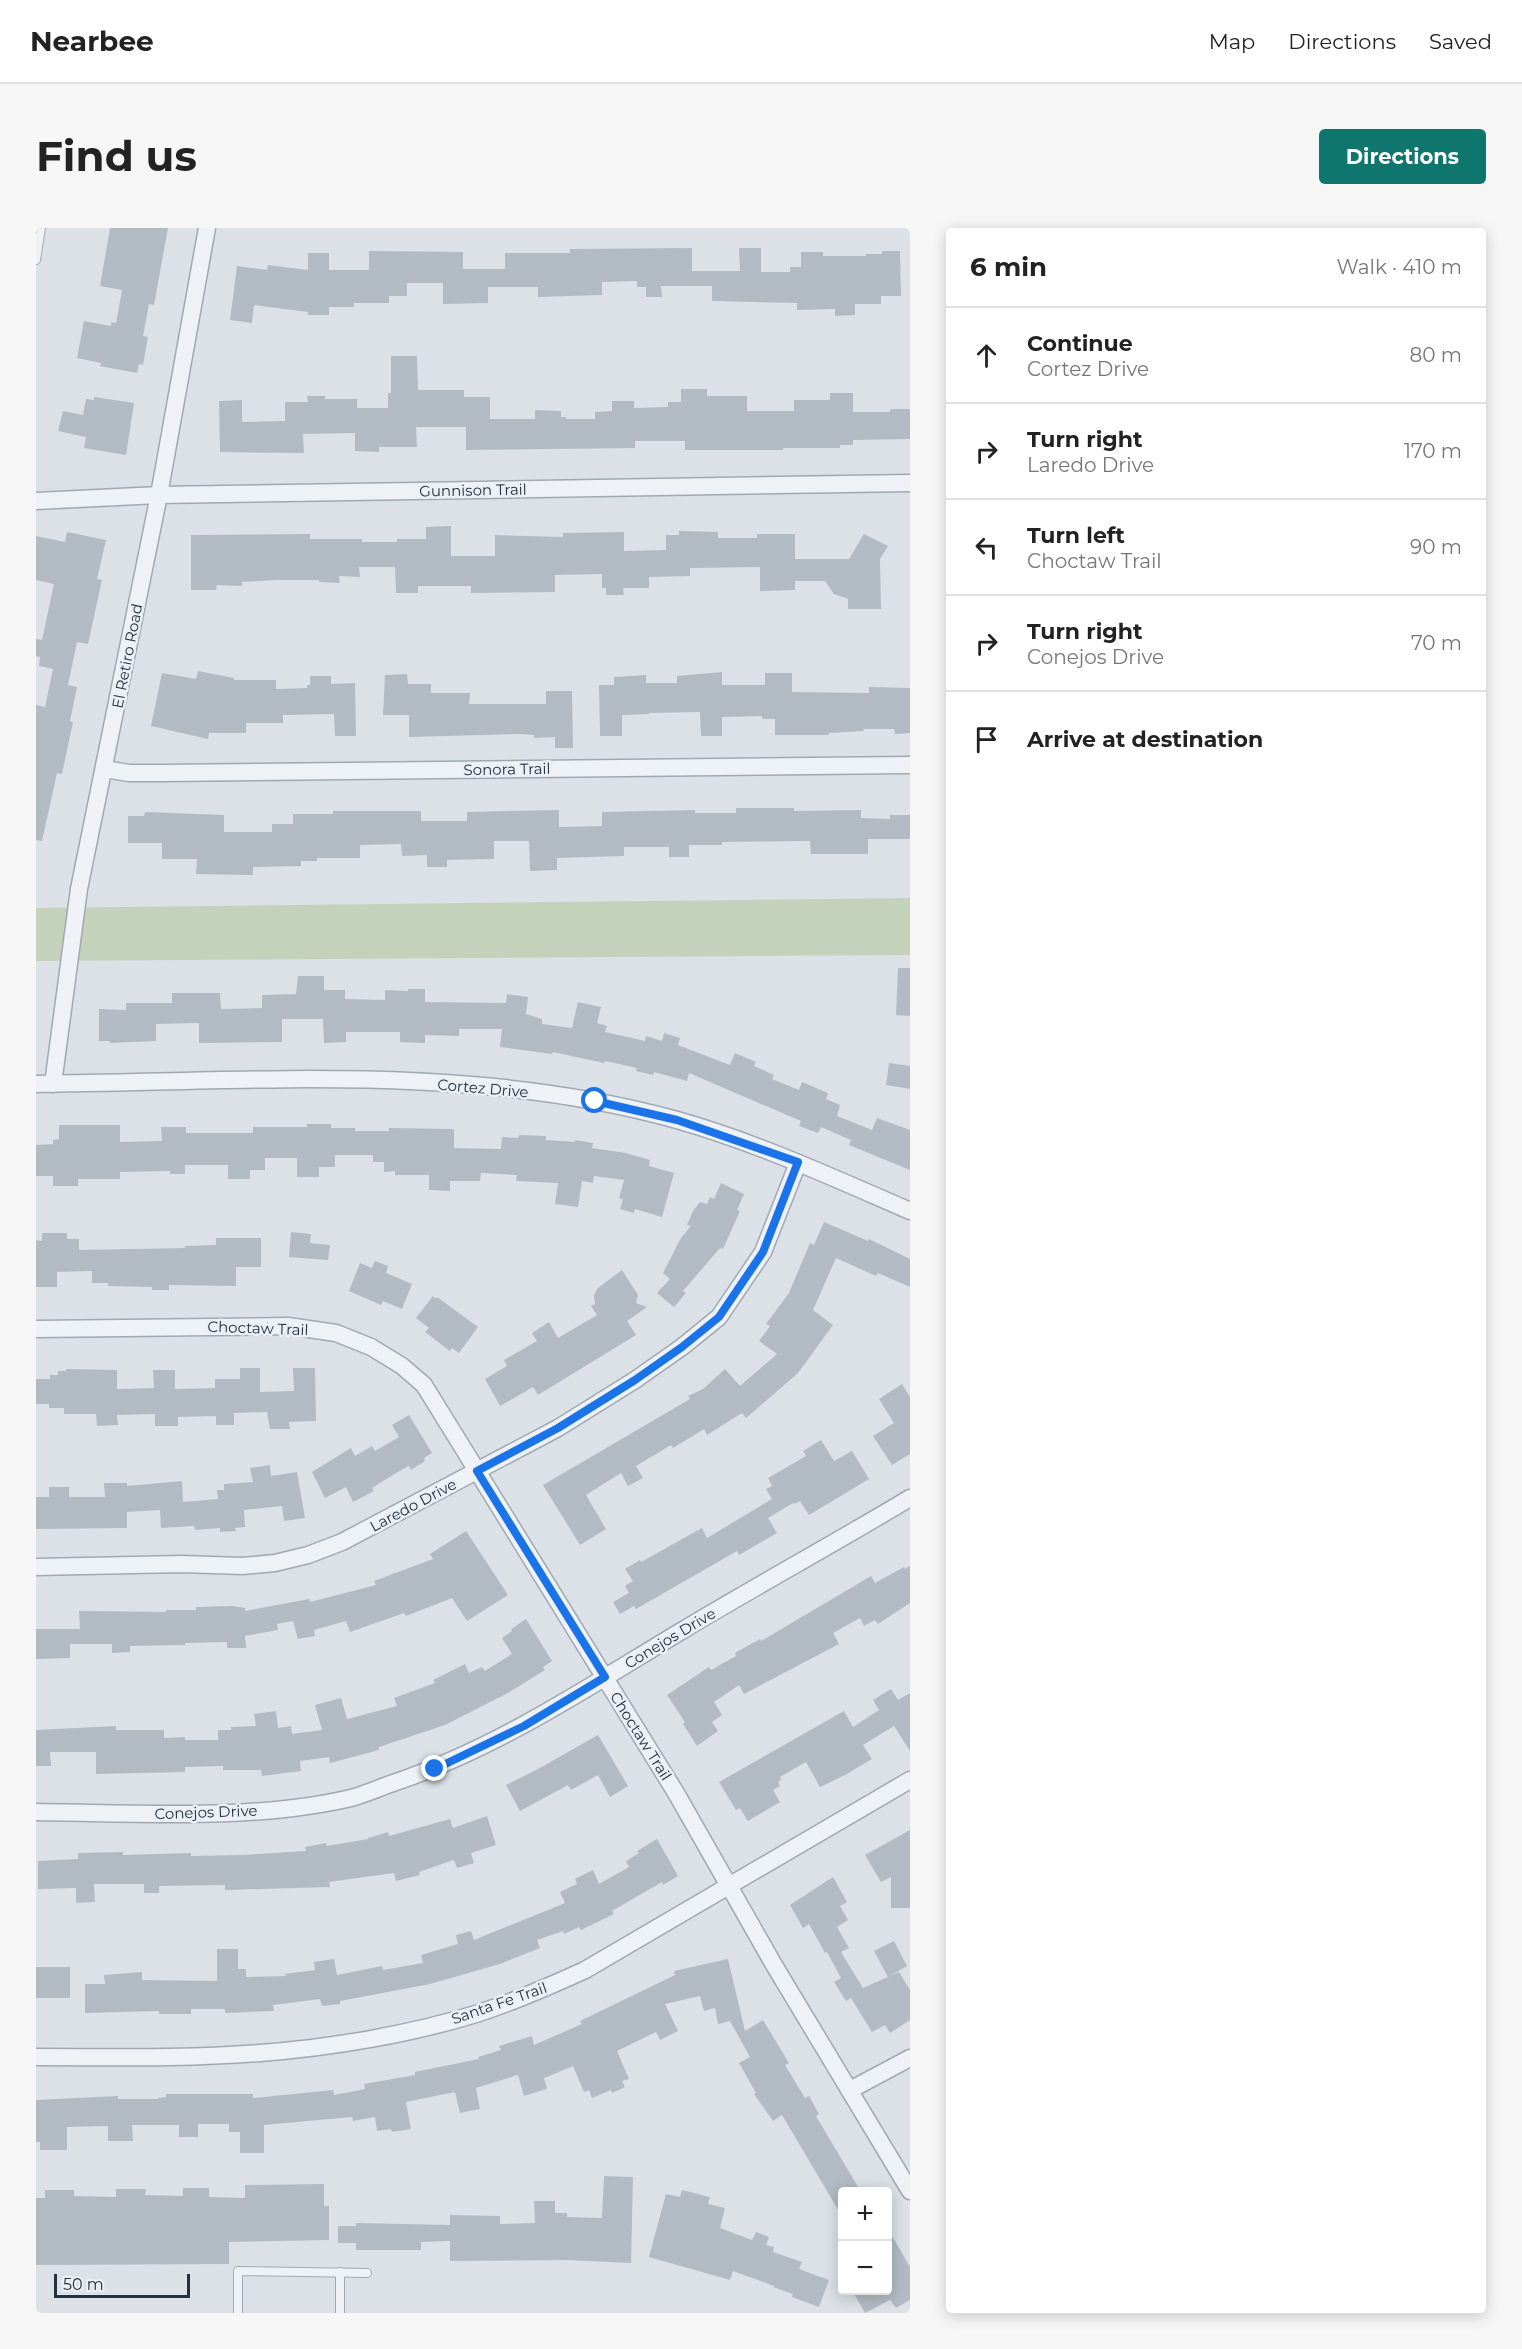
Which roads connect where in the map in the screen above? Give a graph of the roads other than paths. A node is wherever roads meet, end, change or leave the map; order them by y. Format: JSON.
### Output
{"nodes":[{"id":1,"x":41,"y":228,"type":"edge"},
{"id":2,"x":207,"y":228,"type":"edge"},
{"id":3,"x":36,"y":260,"type":"edge"},
{"id":4,"x":910,"y":483,"type":"edge"},
{"id":5,"x":159,"y":495,"type":"junction"},
{"id":6,"x":36,"y":501,"type":"edge"},
{"id":7,"x":910,"y":765,"type":"edge"},
{"id":8,"x":105,"y":769,"type":"junction"},
{"id":9,"x":44,"y":1084,"type":"edge"},
{"id":10,"x":798,"y":1162,"type":"junction"},
{"id":11,"x":910,"y":1211,"type":"edge"},
{"id":12,"x":36,"y":1329,"type":"edge"},
{"id":13,"x":477,"y":1471,"type":"junction"},
{"id":14,"x":910,"y":1498,"type":"edge"},
{"id":15,"x":36,"y":1567,"type":"edge"},
{"id":16,"x":605,"y":1677,"type":"junction"},
{"id":17,"x":910,"y":1780,"type":"edge"},
{"id":18,"x":36,"y":1812,"type":"edge"},
{"id":19,"x":729,"y":1887,"type":"junction"},
{"id":20,"x":36,"y":2057,"type":"edge"},
{"id":21,"x":910,"y":2058,"type":"edge"},
{"id":22,"x":850,"y":2090,"type":"junction"},
{"id":23,"x":910,"y":2191,"type":"edge"},
{"id":24,"x":340,"y":2272,"type":"junction"},
{"id":25,"x":367,"y":2273,"type":"dead end"},
{"id":26,"x":238,"y":2313,"type":"edge"},
{"id":27,"x":340,"y":2313,"type":"edge"}],
"edges":[{"from":1,"to":3,"type":"lane"},
{"from":2,"to":5,"type":"street","name":"El Retiro Road"},
{"from":4,"to":5,"type":"street","name":"Gunnison Trail"},
{"from":5,"to":6,"type":"street","name":"Gunnison Trail"},
{"from":5,"to":8,"type":"street","name":"El Retiro Road"},
{"from":7,"to":8,"type":"street","name":"Sonora Trail"},
{"from":8,"to":9,"type":"street","name":"El Retiro Road"},
{"from":9,"to":10,"type":"street","name":"Cortez Drive"},
{"from":10,"to":11,"type":"street","name":"Cortez Drive"},
{"from":10,"to":13,"type":"street","name":"Laredo Drive"},
{"from":12,"to":13,"type":"street","name":"Choctaw Trail"},
{"from":13,"to":15,"type":"street","name":"Laredo Drive"},
{"from":13,"to":16,"type":"street","name":"Choctaw Trail"},
{"from":14,"to":16,"type":"street","name":"Conejos Drive"},
{"from":16,"to":18,"type":"street","name":"Conejos Drive"},
{"from":16,"to":19,"type":"street","name":"Choctaw Trail"},
{"from":17,"to":19,"type":"street","name":"Santa Fe Trail"},
{"from":19,"to":20,"type":"street","name":"Santa Fe Trail"},
{"from":19,"to":22,"type":"street","name":"Choctaw Trail"},
{"from":21,"to":22,"type":"street"},
{"from":22,"to":23,"type":"street","name":"Choctaw Trail"},
{"from":24,"to":25,"type":"lane"},
{"from":24,"to":26,"type":"lane"},
{"from":24,"to":27,"type":"lane"}]}
